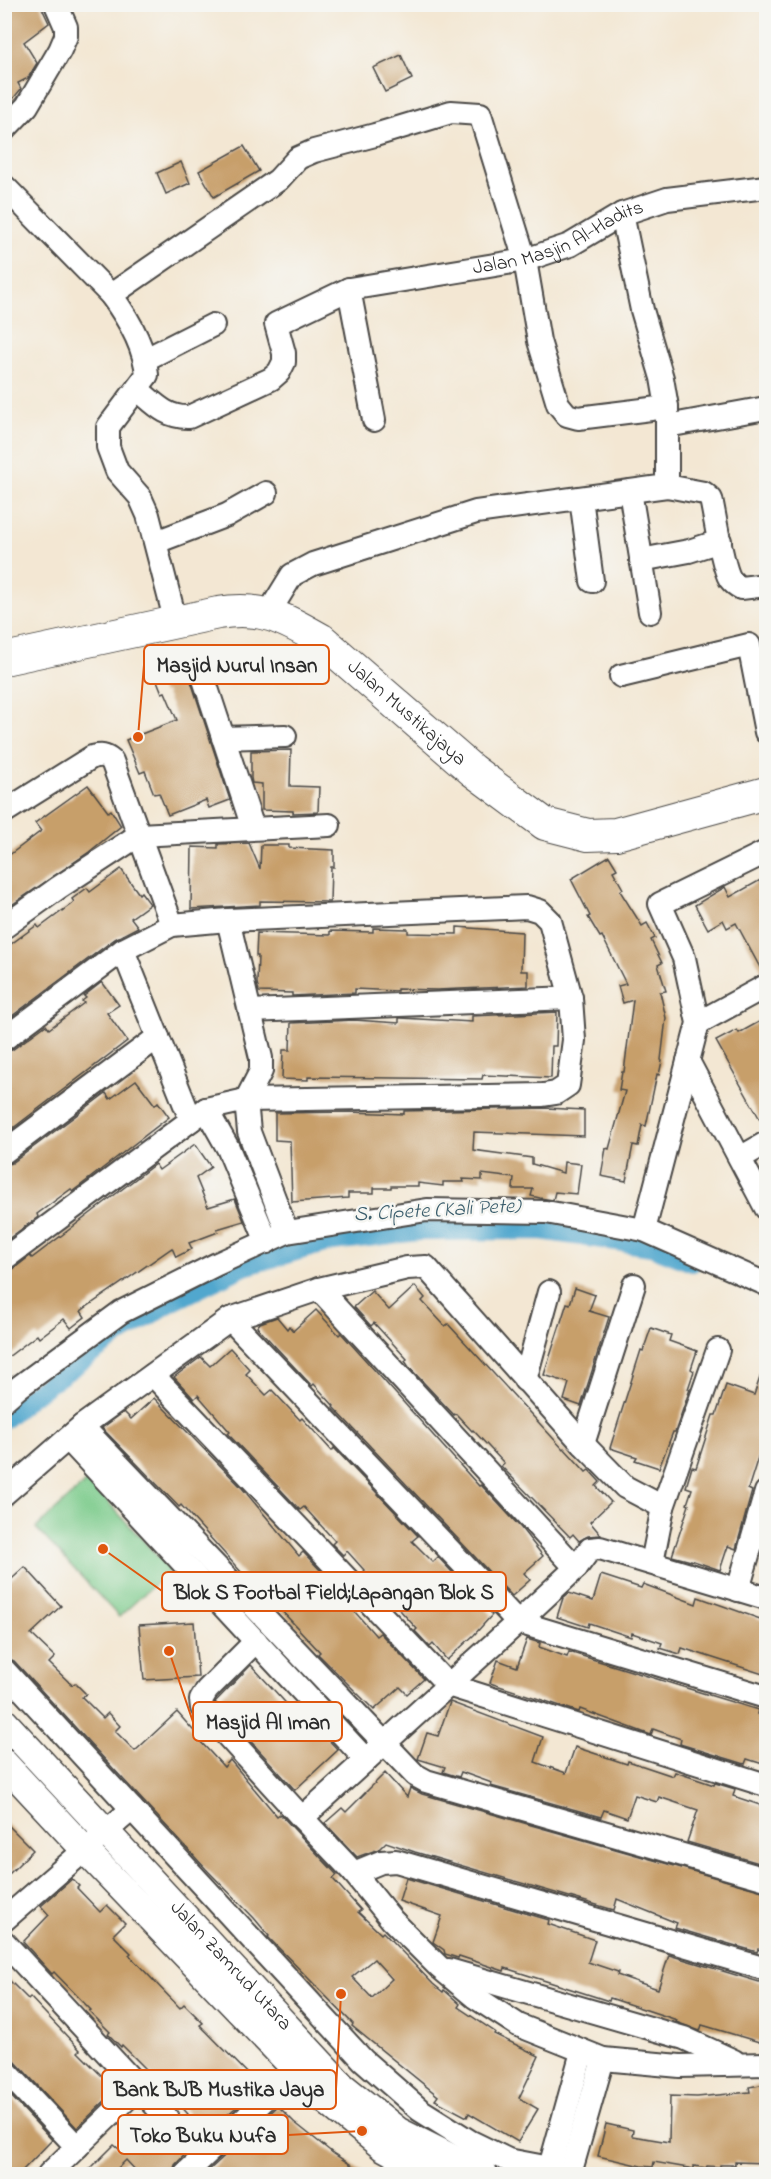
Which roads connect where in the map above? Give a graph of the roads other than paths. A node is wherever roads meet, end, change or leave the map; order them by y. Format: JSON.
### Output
{"nodes":[{"id":1,"x":56,"y":4,"type":"edge"},
{"id":2,"x":4,"y":130,"type":"edge"},
{"id":3,"x":4,"y":186,"type":"edge"},
{"id":4,"x":766,"y":187,"type":"edge"},
{"id":5,"x":622,"y":214,"type":"junction"},
{"id":6,"x":525,"y":260,"type":"junction"},
{"id":7,"x":349,"y":289,"type":"junction"},
{"id":8,"x":111,"y":296,"type":"junction"},
{"id":9,"x":213,"y":325,"type":"dead end"},
{"id":10,"x":146,"y":359,"type":"junction"},
{"id":11,"x":137,"y":389,"type":"junction"},
{"id":12,"x":766,"y":408,"type":"edge"},
{"id":13,"x":667,"y":417,"type":"junction"},
{"id":14,"x":374,"y":420,"type":"dead end"},
{"id":15,"x":667,"y":486,"type":"junction"},
{"id":16,"x":630,"y":491,"type":"junction"},
{"id":17,"x":266,"y":493,"type":"dead end"},
{"id":18,"x":581,"y":498,"type":"junction"},
{"id":19,"x":720,"y":541,"type":"junction"},
{"id":20,"x":156,"y":542,"type":"junction"},
{"id":21,"x":641,"y":560,"type":"junction"},
{"id":22,"x":592,"y":580,"type":"dead end"},
{"id":23,"x":766,"y":585,"type":"edge"},
{"id":24,"x":650,"y":612,"type":"dead end"},
{"id":25,"x":268,"y":614,"type":"junction"},
{"id":26,"x":176,"y":623,"type":"junction"},
{"id":27,"x":4,"y":659,"type":"edge"},
{"id":28,"x":198,"y":661,"type":"dead end"},
{"id":29,"x":621,"y":676,"type":"dead end"},
{"id":30,"x":766,"y":732,"type":"edge"},
{"id":31,"x":285,"y":736,"type":"dead end"},
{"id":32,"x":223,"y":738,"type":"junction"},
{"id":33,"x":766,"y":793,"type":"edge"},
{"id":34,"x":4,"y":812,"type":"edge"},
{"id":35,"x":329,"y":825,"type":"dead end"},
{"id":36,"x":253,"y":828,"type":"junction"},
{"id":37,"x":140,"y":835,"type":"junction"},
{"id":38,"x":766,"y":852,"type":"edge"},
{"id":39,"x":228,"y":920,"type":"junction"},
{"id":40,"x":172,"y":925,"type":"junction"},
{"id":41,"x":4,"y":927,"type":"edge"},
{"id":42,"x":123,"y":950,"type":"junction"},
{"id":43,"x":766,"y":986,"type":"edge"},
{"id":44,"x":571,"y":998,"type":"junction"},
{"id":45,"x":249,"y":1011,"type":"junction"},
{"id":46,"x":698,"y":1023,"type":"junction"},
{"id":47,"x":158,"y":1037,"type":"junction"},
{"id":48,"x":4,"y":1039,"type":"edge"},
{"id":49,"x":688,"y":1060,"type":"junction"},
{"id":50,"x":246,"y":1100,"type":"junction"},
{"id":51,"x":198,"y":1114,"type":"junction"},
{"id":52,"x":766,"y":1143,"type":"edge"},
{"id":53,"x":4,"y":1152,"type":"edge"},
{"id":54,"x":740,"y":1158,"type":"junction"},
{"id":55,"x":766,"y":1208,"type":"edge"},
{"id":56,"x":644,"y":1230,"type":"junction"},
{"id":57,"x":287,"y":1232,"type":"junction"},
{"id":58,"x":267,"y":1242,"type":"junction"},
{"id":59,"x":4,"y":1259,"type":"edge"},
{"id":60,"x":766,"y":1284,"type":"edge"},
{"id":61,"x":634,"y":1285,"type":"dead end"},
{"id":62,"x":318,"y":1289,"type":"junction"},
{"id":63,"x":549,"y":1292,"type":"dead end"},
{"id":64,"x":230,"y":1319,"type":"junction"},
{"id":65,"x":718,"y":1350,"type":"dead end"},
{"id":66,"x":153,"y":1375,"type":"junction"},
{"id":67,"x":525,"y":1380,"type":"junction"},
{"id":68,"x":4,"y":1400,"type":"edge"},
{"id":69,"x":75,"y":1432,"type":"junction"},
{"id":70,"x":583,"y":1444,"type":"junction"},
{"id":71,"x":766,"y":1492,"type":"edge"},
{"id":72,"x":4,"y":1494,"type":"edge"},
{"id":73,"x":663,"y":1507,"type":"junction"},
{"id":74,"x":652,"y":1563,"type":"junction"},
{"id":75,"x":576,"y":1568,"type":"junction"},
{"id":76,"x":738,"y":1590,"type":"junction"},
{"id":77,"x":766,"y":1598,"type":"edge"},
{"id":78,"x":519,"y":1622,"type":"junction"},
{"id":79,"x":256,"y":1641,"type":"junction"},
{"id":80,"x":4,"y":1670,"type":"edge"},
{"id":81,"x":448,"y":1685,"type":"junction"},
{"id":82,"x":766,"y":1697,"type":"edge"},
{"id":83,"x":4,"y":1722,"type":"edge"},
{"id":84,"x":384,"y":1744,"type":"junction"},
{"id":85,"x":366,"y":1760,"type":"junction"},
{"id":86,"x":4,"y":1763,"type":"edge"},
{"id":87,"x":766,"y":1785,"type":"edge"},
{"id":88,"x":132,"y":1809,"type":"junction"},
{"id":89,"x":302,"y":1818,"type":"junction"},
{"id":90,"x":105,"y":1832,"type":"junction"},
{"id":91,"x":85,"y":1850,"type":"junction"},
{"id":92,"x":354,"y":1873,"type":"junction"},
{"id":93,"x":766,"y":1879,"type":"edge"},
{"id":94,"x":4,"y":1920,"type":"edge"},
{"id":95,"x":4,"y":1942,"type":"edge"},
{"id":96,"x":439,"y":1967,"type":"junction"},
{"id":97,"x":766,"y":1969,"type":"edge"},
{"id":98,"x":310,"y":2002,"type":"junction"},
{"id":99,"x":286,"y":2026,"type":"junction"},
{"id":100,"x":592,"y":2056,"type":"junction"},
{"id":101,"x":304,"y":2062,"type":"junction"},
{"id":102,"x":739,"y":2064,"type":"junction"},
{"id":103,"x":766,"y":2064,"type":"edge"},
{"id":104,"x":4,"y":2069,"type":"edge"},
{"id":105,"x":139,"y":2087,"type":"junction"},
{"id":106,"x":167,"y":2118,"type":"dead end"},
{"id":107,"x":77,"y":2148,"type":"junction"},
{"id":108,"x":556,"y":2172,"type":"edge"},
{"id":109,"x":49,"y":2175,"type":"edge"},
{"id":110,"x":184,"y":2175,"type":"edge"},
{"id":111,"x":432,"y":2175,"type":"edge"},
{"id":112,"x":484,"y":2175,"type":"edge"}],
"edges":[{"from":1,"to":2,"type":"street"},
{"from":3,"to":8,"type":"street"},
{"from":4,"to":5,"type":"street","name":"Jalan Masjin Al-Hadits"},
{"from":5,"to":6,"type":"street","name":"Jalan Masjin Al-Hadits"},
{"from":5,"to":13,"type":"street"},
{"from":6,"to":7,"type":"street","name":"Jalan Masjin Al-Hadits"},
{"from":6,"to":8,"type":"street"},
{"from":6,"to":13,"type":"street"},
{"from":7,"to":11,"type":"street","name":"Jalan Masjin Al-Hadits"},
{"from":7,"to":14,"type":"street"},
{"from":8,"to":10,"type":"street"},
{"from":9,"to":10,"type":"street"},
{"from":10,"to":11,"type":"street"},
{"from":11,"to":20,"type":"street"},
{"from":12,"to":13,"type":"street"},
{"from":13,"to":15,"type":"street"},
{"from":15,"to":16,"type":"street"},
{"from":15,"to":19,"type":"street"},
{"from":16,"to":18,"type":"street"},
{"from":16,"to":21,"type":"street"},
{"from":17,"to":20,"type":"street"},
{"from":18,"to":22,"type":"street"},
{"from":18,"to":25,"type":"street"},
{"from":19,"to":21,"type":"street"},
{"from":19,"to":23,"type":"street"},
{"from":20,"to":26,"type":"street"},
{"from":21,"to":24,"type":"street"},
{"from":25,"to":26,"type":"main road","name":"Jalan Mustikajaya"},
{"from":25,"to":33,"type":"main road","name":"Jalan Mustikajaya"},
{"from":26,"to":27,"type":"main road","name":"Jalan Mustikajaya"},
{"from":28,"to":32,"type":"street"},
{"from":29,"to":30,"type":"street"},
{"from":31,"to":32,"type":"street"},
{"from":32,"to":36,"type":"street"},
{"from":34,"to":37,"type":"street"},
{"from":35,"to":36,"type":"street"},
{"from":36,"to":37,"type":"street"},
{"from":37,"to":40,"type":"street"},
{"from":37,"to":41,"type":"street"},
{"from":38,"to":46,"type":"street"},
{"from":39,"to":40,"type":"street"},
{"from":39,"to":44,"type":"street"},
{"from":39,"to":45,"type":"street"},
{"from":40,"to":42,"type":"street"},
{"from":42,"to":47,"type":"street"},
{"from":42,"to":48,"type":"street"},
{"from":43,"to":46,"type":"street"},
{"from":44,"to":45,"type":"street"},
{"from":44,"to":50,"type":"street"},
{"from":45,"to":50,"type":"street"},
{"from":46,"to":49,"type":"street"},
{"from":47,"to":51,"type":"street"},
{"from":47,"to":53,"type":"street"},
{"from":49,"to":54,"type":"street"},
{"from":49,"to":56,"type":"street"},
{"from":50,"to":51,"type":"street"},
{"from":50,"to":57,"type":"street"},
{"from":51,"to":58,"type":"street"},
{"from":51,"to":59,"type":"street"},
{"from":52,"to":54,"type":"street"},
{"from":54,"to":55,"type":"street"},
{"from":56,"to":57,"type":"street"},
{"from":56,"to":60,"type":"street"},
{"from":57,"to":58,"type":"street"},
{"from":58,"to":68,"type":"street"},
{"from":61,"to":70,"type":"street"},
{"from":62,"to":64,"type":"street"},
{"from":62,"to":67,"type":"street"},
{"from":62,"to":75,"type":"street"},
{"from":63,"to":67,"type":"street"},
{"from":64,"to":66,"type":"street"},
{"from":64,"to":78,"type":"street"},
{"from":65,"to":73,"type":"street"},
{"from":66,"to":69,"type":"street"},
{"from":66,"to":81,"type":"street"},
{"from":67,"to":70,"type":"street"},
{"from":69,"to":72,"type":"street"},
{"from":69,"to":79,"type":"street"},
{"from":69,"to":84,"type":"street"},
{"from":70,"to":73,"type":"street"},
{"from":71,"to":76,"type":"street"},
{"from":73,"to":74,"type":"street"},
{"from":74,"to":75,"type":"street"},
{"from":74,"to":76,"type":"street"},
{"from":75,"to":78,"type":"street"},
{"from":76,"to":77,"type":"street"},
{"from":78,"to":81,"type":"street"},
{"from":78,"to":82,"type":"street"},
{"from":79,"to":85,"type":"street"},
{"from":79,"to":89,"type":"street"},
{"from":80,"to":88,"type":"street"},
{"from":81,"to":84,"type":"street"},
{"from":81,"to":87,"type":"street"},
{"from":83,"to":90,"type":"street","name":"Jalan Zamrud Utara"},
{"from":84,"to":85,"type":"street"},
{"from":84,"to":93,"type":"street"},
{"from":85,"to":89,"type":"street"},
{"from":86,"to":91,"type":"street","name":"Jalan Zamrud Utara"},
{"from":88,"to":90,"type":"street"},
{"from":88,"to":98,"type":"street"},
{"from":89,"to":92,"type":"street"},
{"from":90,"to":91,"type":"street"},
{"from":90,"to":99,"type":"street","name":"Jalan Zamrud Utara"},
{"from":91,"to":94,"type":"street"},
{"from":91,"to":101,"type":"street","name":"Jalan Zamrud Utara"},
{"from":92,"to":96,"type":"street"},
{"from":92,"to":97,"type":"street"},
{"from":95,"to":105,"type":"street"},
{"from":96,"to":100,"type":"street"},
{"from":96,"to":102,"type":"street"},
{"from":98,"to":99,"type":"street"},
{"from":98,"to":108,"type":"street"},
{"from":99,"to":101,"type":"street","name":"Jalan Zamrud Utara"},
{"from":100,"to":102,"type":"street"},
{"from":100,"to":108,"type":"street"},
{"from":101,"to":110,"type":"street"},
{"from":101,"to":111,"type":"street","name":"Jalan Zamrud Utara"},
{"from":101,"to":112,"type":"street","name":"Jalan Zamrud Utara"},
{"from":102,"to":103,"type":"street"},
{"from":104,"to":107,"type":"street"},
{"from":105,"to":106,"type":"street"},
{"from":105,"to":107,"type":"street"},
{"from":107,"to":109,"type":"street"}]}
